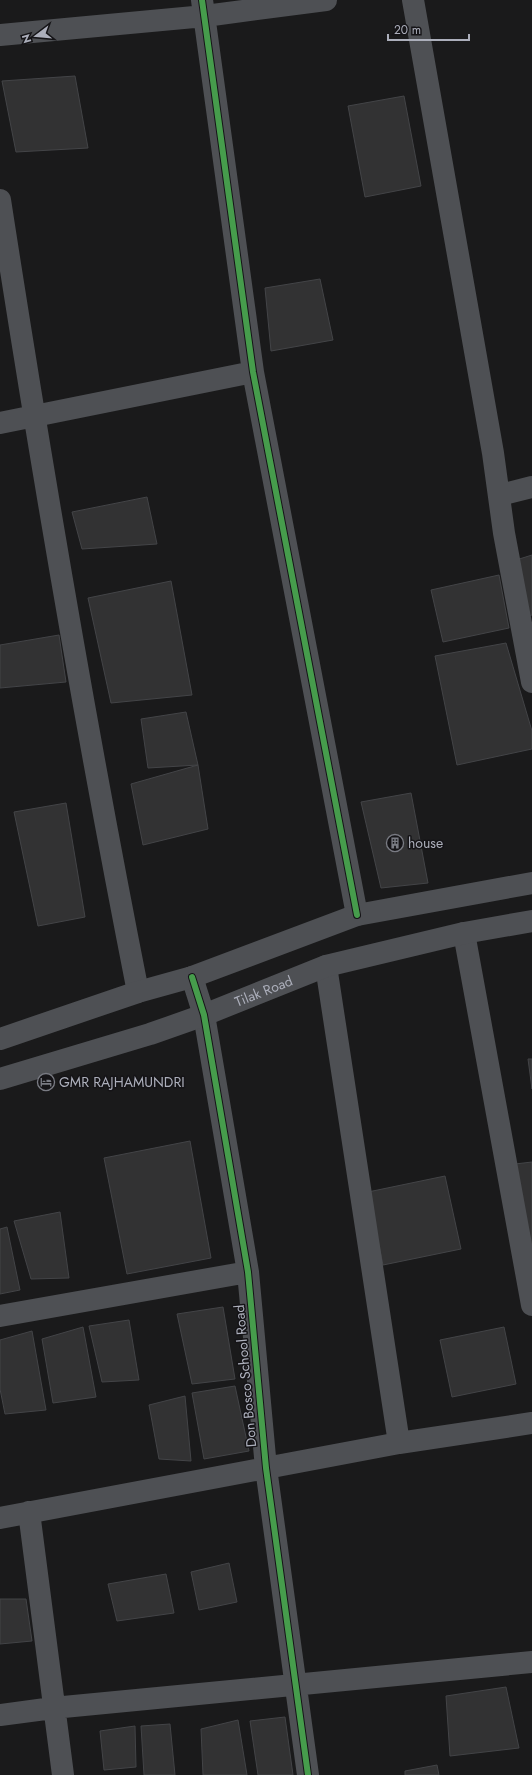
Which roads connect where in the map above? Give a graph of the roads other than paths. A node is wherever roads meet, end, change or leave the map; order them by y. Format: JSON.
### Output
{"nodes":[{"id":1,"x":326,"y":0,"type":"edge"},
{"id":2,"x":413,"y":0,"type":"edge"},
{"id":3,"x":204,"y":8,"type":"edge"},
{"id":4,"x":0,"y":35,"type":"edge"},
{"id":5,"x":0,"y":200,"type":"edge"},
{"id":6,"x":253,"y":372,"type":"junction"},
{"id":7,"x":33,"y":416,"type":"junction"},
{"id":8,"x":0,"y":423,"type":"edge"},
{"id":9,"x":532,"y":487,"type":"edge"},
{"id":10,"x":500,"y":495,"type":"junction"},
{"id":11,"x":528,"y":636,"type":"edge"},
{"id":12,"x":532,"y":682,"type":"edge"},
{"id":13,"x":532,"y":883,"type":"edge"},
{"id":14,"x":357,"y":915,"type":"junction"},
{"id":15,"x":532,"y":921,"type":"edge"},
{"id":16,"x":464,"y":933,"type":"junction"},
{"id":17,"x":326,"y":966,"type":"junction"},
{"id":18,"x":192,"y":977,"type":"junction"},
{"id":19,"x":138,"y":992,"type":"junction"},
{"id":20,"x":204,"y":1015,"type":"junction"},
{"id":21,"x":0,"y":1038,"type":"edge"},
{"id":22,"x":0,"y":1079,"type":"edge"},
{"id":23,"x":248,"y":1272,"type":"junction"},
{"id":24,"x":530,"y":1278,"type":"edge"},
{"id":25,"x":532,"y":1305,"type":"edge"},
{"id":26,"x":0,"y":1316,"type":"edge"},
{"id":27,"x":532,"y":1423,"type":"edge"},
{"id":28,"x":399,"y":1443,"type":"junction"},
{"id":29,"x":266,"y":1468,"type":"junction"},
{"id":30,"x":28,"y":1512,"type":"junction"},
{"id":31,"x":0,"y":1518,"type":"edge"},
{"id":32,"x":532,"y":1662,"type":"edge"},
{"id":33,"x":294,"y":1684,"type":"junction"},
{"id":34,"x":53,"y":1708,"type":"junction"},
{"id":35,"x":0,"y":1715,"type":"edge"},
{"id":36,"x":63,"y":1775,"type":"edge"},
{"id":37,"x":308,"y":1775,"type":"edge"}],
"edges":[{"from":1,"to":3,"type":"street"},
{"from":2,"to":10,"type":"street"},
{"from":3,"to":4,"type":"street"},
{"from":3,"to":6,"type":"street"},
{"from":5,"to":7,"type":"street"},
{"from":6,"to":7,"type":"street"},
{"from":6,"to":14,"type":"street"},
{"from":7,"to":8,"type":"street"},
{"from":7,"to":19,"type":"street"},
{"from":9,"to":10,"type":"street"},
{"from":10,"to":11,"type":"street"},
{"from":11,"to":12,"type":"street"},
{"from":13,"to":14,"type":"street"},
{"from":14,"to":18,"type":"street"},
{"from":15,"to":16,"type":"street","name":"Tilak Road"},
{"from":16,"to":17,"type":"street","name":"Tilak Road"},
{"from":16,"to":24,"type":"street"},
{"from":17,"to":20,"type":"street","name":"Tilak Road"},
{"from":17,"to":28,"type":"street"},
{"from":18,"to":19,"type":"street"},
{"from":18,"to":20,"type":"street","name":"Don Bosco School Road"},
{"from":19,"to":21,"type":"street"},
{"from":20,"to":22,"type":"street","name":"Tilak Road"},
{"from":20,"to":23,"type":"street","name":"Don Bosco School Road"},
{"from":23,"to":26,"type":"street"},
{"from":23,"to":29,"type":"street","name":"Don Bosco School Road"},
{"from":24,"to":25,"type":"street"},
{"from":27,"to":28,"type":"street"},
{"from":28,"to":29,"type":"street"},
{"from":29,"to":30,"type":"street"},
{"from":29,"to":33,"type":"street","name":"Don Bosco School Road"},
{"from":30,"to":31,"type":"street"},
{"from":30,"to":34,"type":"street"},
{"from":32,"to":33,"type":"street"},
{"from":33,"to":34,"type":"street"},
{"from":33,"to":37,"type":"street","name":"Don Bosco School Road"},
{"from":34,"to":35,"type":"street"},
{"from":34,"to":36,"type":"street"}]}
